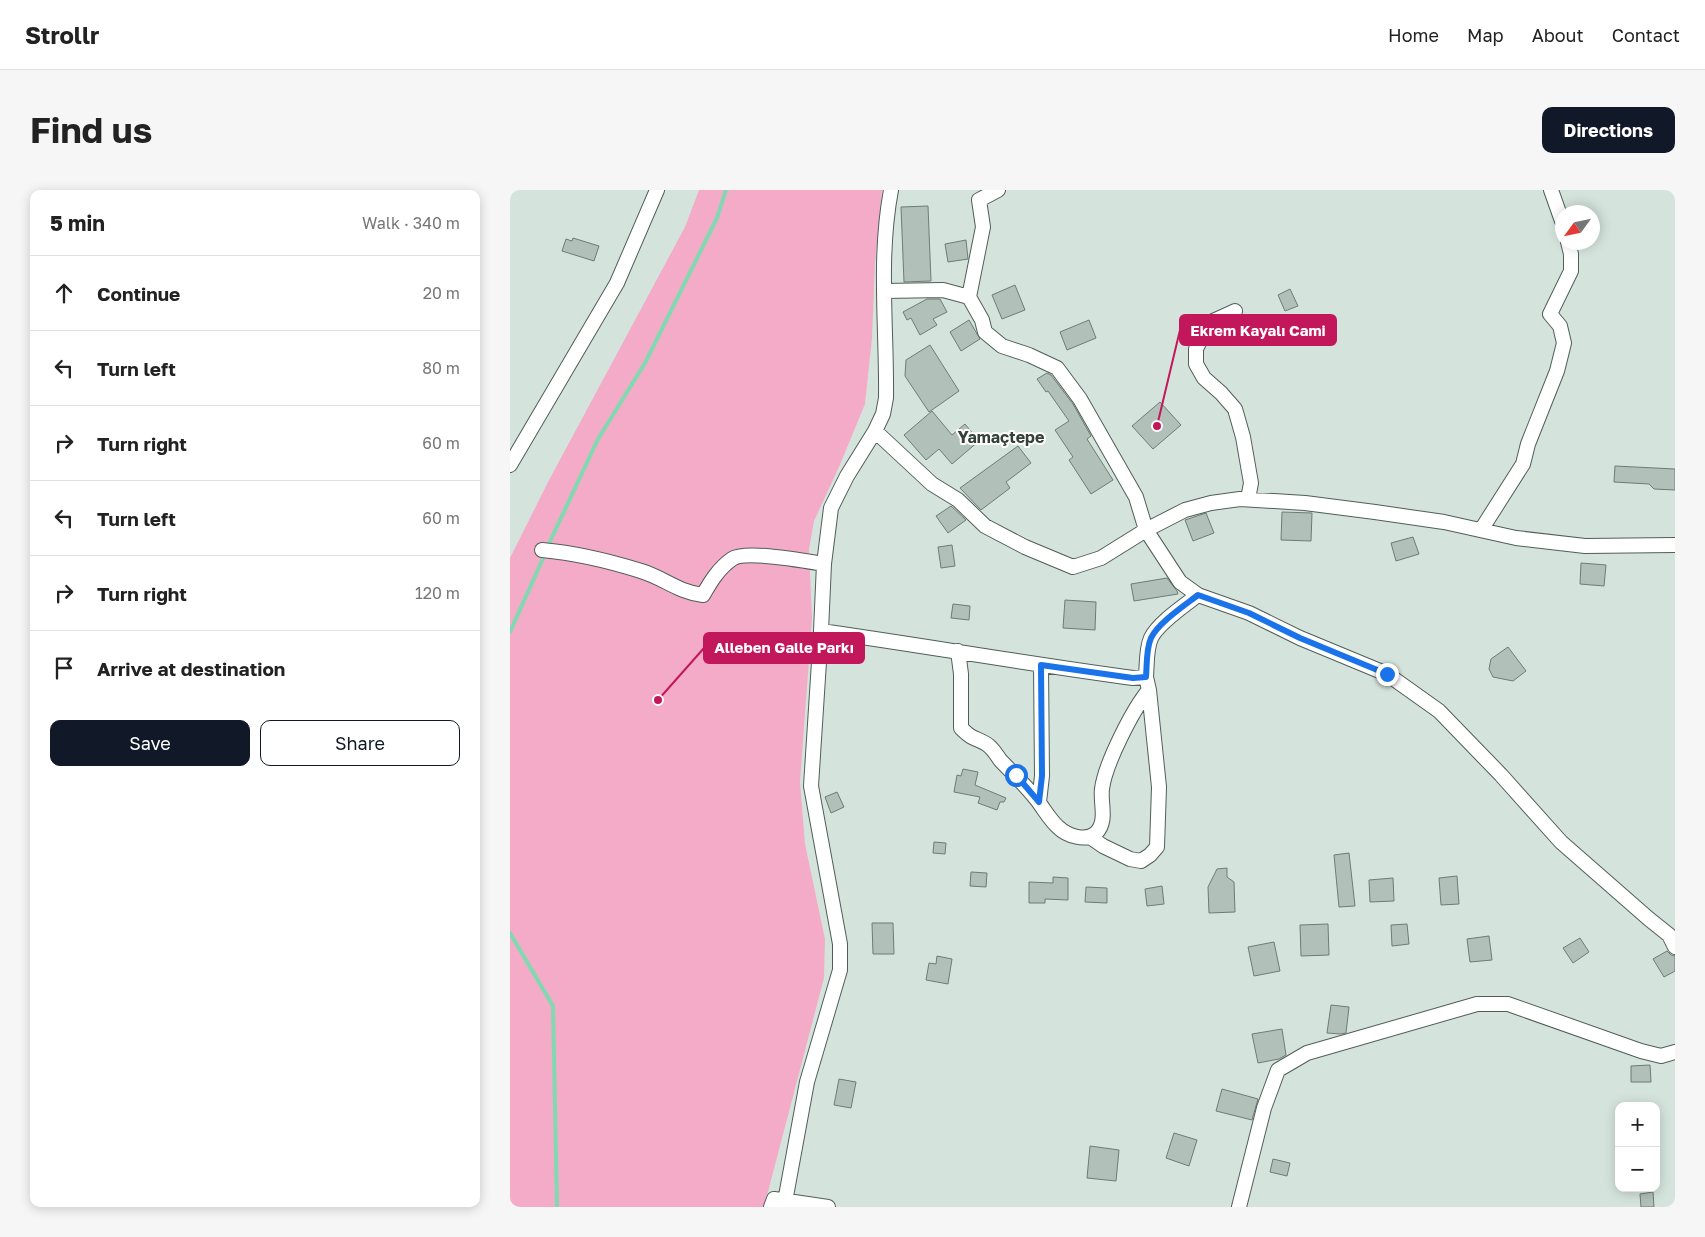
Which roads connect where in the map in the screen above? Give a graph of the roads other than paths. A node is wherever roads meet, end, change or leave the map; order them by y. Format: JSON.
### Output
{"nodes":[{"id":1,"x":657,"y":190,"type":"edge"},
{"id":2,"x":891,"y":190,"type":"edge"},
{"id":3,"x":998,"y":190,"type":"edge"},
{"id":4,"x":1551,"y":190,"type":"edge"},
{"id":5,"x":1556,"y":205,"type":"edge"},
{"id":6,"x":1570,"y":250,"type":"edge"},
{"id":7,"x":884,"y":291,"type":"junction"},
{"id":8,"x":969,"y":297,"type":"junction"},
{"id":9,"x":1235,"y":311,"type":"dead end"},
{"id":10,"x":875,"y":431,"type":"junction"},
{"id":11,"x":510,"y":465,"type":"edge"},
{"id":12,"x":1248,"y":499,"type":"junction"},
{"id":13,"x":1146,"y":530,"type":"junction"},
{"id":14,"x":1481,"y":530,"type":"junction"},
{"id":15,"x":1675,"y":545,"type":"edge"},
{"id":16,"x":542,"y":550,"type":"dead end"},
{"id":17,"x":824,"y":564,"type":"junction"},
{"id":18,"x":1198,"y":595,"type":"junction"},
{"id":19,"x":821,"y":631,"type":"junction"},
{"id":20,"x":958,"y":651,"type":"junction"},
{"id":21,"x":1041,"y":665,"type":"junction"},
{"id":22,"x":1147,"y":683,"type":"junction"},
{"id":23,"x":1039,"y":802,"type":"junction"},
{"id":24,"x":1090,"y":837,"type":"junction"},
{"id":25,"x":1673,"y":939,"type":"edge"},
{"id":26,"x":1675,"y":1052,"type":"edge"},
{"id":27,"x":784,"y":1203,"type":"edge"},
{"id":28,"x":771,"y":1207,"type":"edge"},
{"id":29,"x":828,"y":1207,"type":"edge"},
{"id":30,"x":1240,"y":1207,"type":"edge"}],
"edges":[{"from":1,"to":11,"type":"street"},
{"from":2,"to":7,"type":"street"},
{"from":3,"to":8,"type":"street"},
{"from":4,"to":5,"type":"street"},
{"from":6,"to":14,"type":"street"},
{"from":7,"to":8,"type":"street"},
{"from":7,"to":10,"type":"street"},
{"from":8,"to":13,"type":"street"},
{"from":9,"to":12,"type":"street"},
{"from":10,"to":13,"type":"street"},
{"from":10,"to":17,"type":"street"},
{"from":12,"to":13,"type":"street"},
{"from":12,"to":14,"type":"street"},
{"from":13,"to":18,"type":"street"},
{"from":14,"to":15,"type":"street"},
{"from":16,"to":17,"type":"street"},
{"from":17,"to":19,"type":"street"},
{"from":18,"to":22,"type":"street"},
{"from":18,"to":25,"type":"street"},
{"from":19,"to":20,"type":"street"},
{"from":19,"to":27,"type":"street"},
{"from":20,"to":21,"type":"street"},
{"from":20,"to":23,"type":"street"},
{"from":21,"to":22,"type":"street"},
{"from":21,"to":23,"type":"street"},
{"from":22,"to":24,"type":"street"},
{"from":22,"to":24,"type":"street"},
{"from":23,"to":24,"type":"street"},
{"from":26,"to":30,"type":"street"},
{"from":27,"to":28,"type":"street"},
{"from":27,"to":29,"type":"street"}]}
